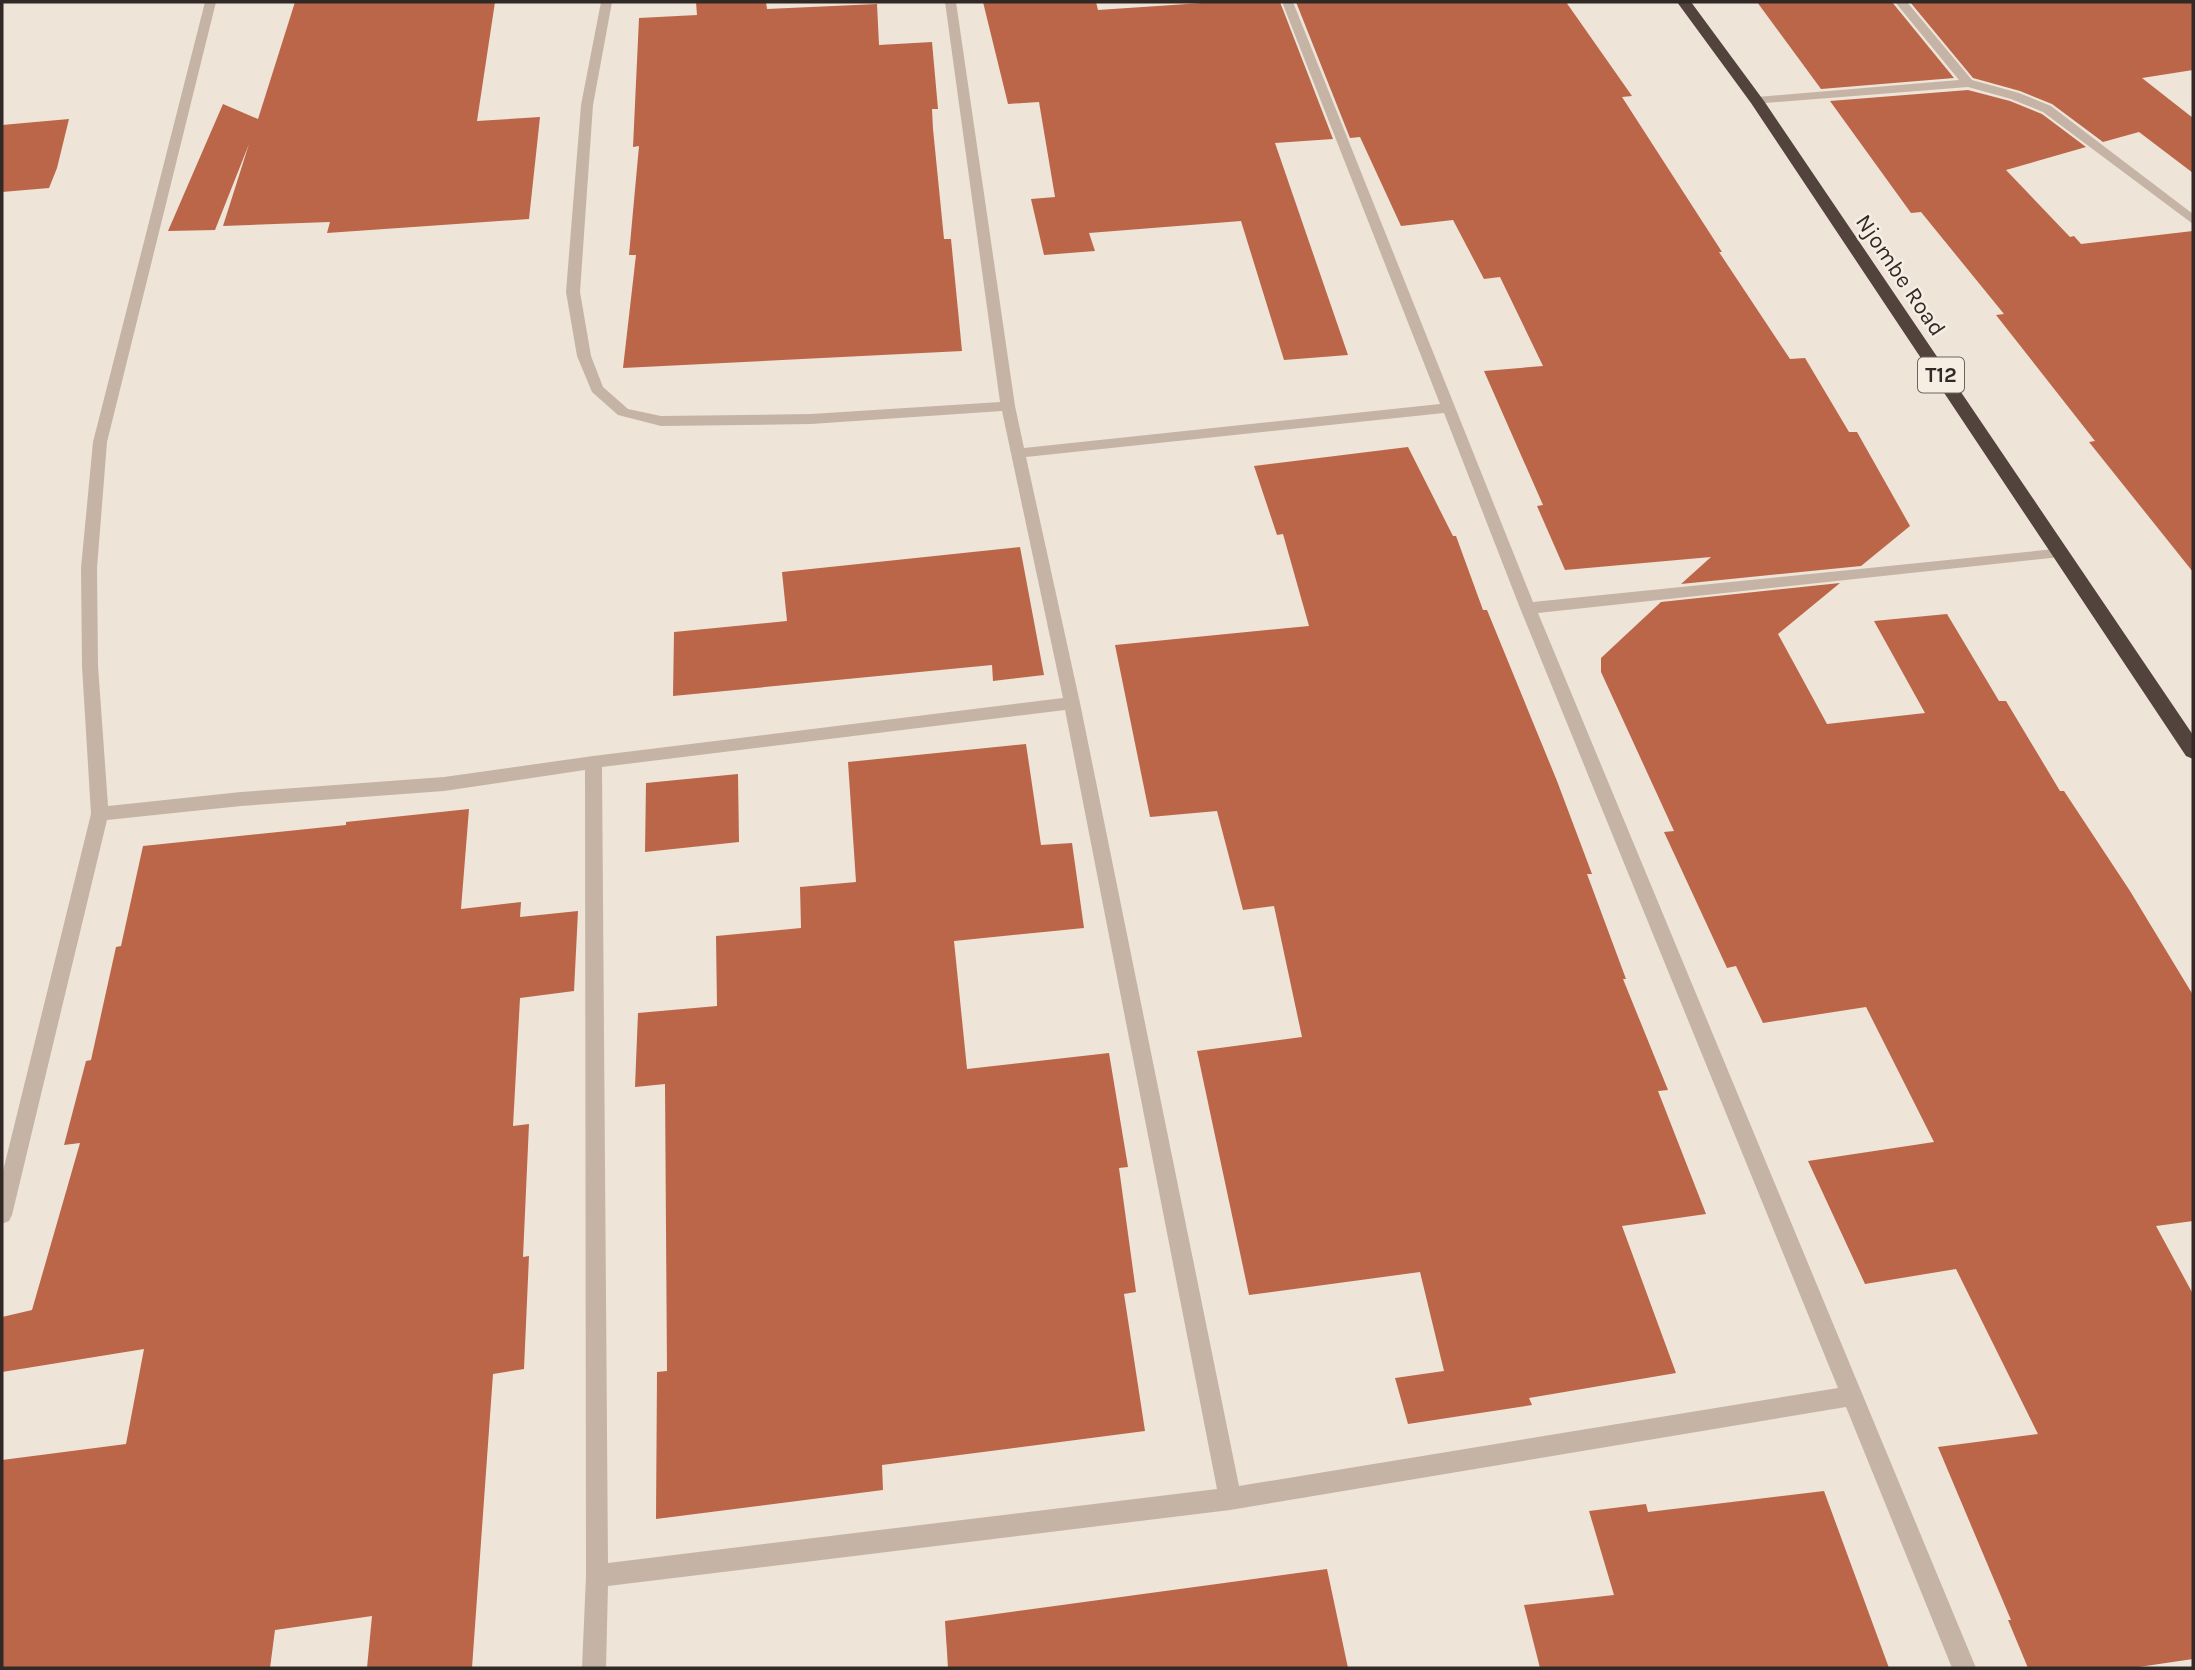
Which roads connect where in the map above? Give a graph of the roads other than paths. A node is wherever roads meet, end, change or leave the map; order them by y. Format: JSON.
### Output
{"nodes":[{"id":1,"x":210,"y":2,"type":"edge"},
{"id":2,"x":606,"y":2,"type":"edge"},
{"id":3,"x":950,"y":2,"type":"edge"},
{"id":4,"x":1288,"y":2,"type":"edge"},
{"id":5,"x":1684,"y":2,"type":"edge"},
{"id":6,"x":1901,"y":2,"type":"edge"},
{"id":7,"x":1968,"y":83,"type":"junction"},
{"id":8,"x":1757,"y":101,"type":"junction"},
{"id":9,"x":2193,"y":220,"type":"edge"},
{"id":10,"x":1008,"y":406,"type":"junction"},
{"id":11,"x":1449,"y":408,"type":"junction"},
{"id":12,"x":1018,"y":453,"type":"junction"},
{"id":13,"x":2060,"y":552,"type":"junction"},
{"id":14,"x":1528,"y":608,"type":"junction"},
{"id":15,"x":1072,"y":703,"type":"junction"},
{"id":16,"x":2193,"y":751,"type":"edge"},
{"id":17,"x":593,"y":762,"type":"junction"},
{"id":18,"x":100,"y":814,"type":"junction"},
{"id":19,"x":2,"y":1215,"type":"edge"},
{"id":20,"x":1852,"y":1396,"type":"junction"},
{"id":21,"x":1230,"y":1499,"type":"junction"},
{"id":22,"x":597,"y":1576,"type":"junction"},
{"id":23,"x":594,"y":1668,"type":"edge"},
{"id":24,"x":1964,"y":1668,"type":"edge"}],
"edges":[{"from":1,"to":18,"type":"street"},
{"from":2,"to":10,"type":"street"},
{"from":3,"to":10,"type":"street"},
{"from":4,"to":11,"type":"street"},
{"from":5,"to":8,"type":"highway","name":"Njombe Road","number":"T12"},
{"from":6,"to":7,"type":"street"},
{"from":7,"to":8,"type":"street"},
{"from":7,"to":9,"type":"street"},
{"from":8,"to":13,"type":"highway","name":"Njombe Road","number":"T12"},
{"from":10,"to":12,"type":"street"},
{"from":11,"to":12,"type":"street"},
{"from":11,"to":14,"type":"street"},
{"from":12,"to":15,"type":"street"},
{"from":13,"to":14,"type":"street"},
{"from":13,"to":16,"type":"highway","name":"Njombe Road","number":"T12"},
{"from":14,"to":20,"type":"street"},
{"from":15,"to":17,"type":"street"},
{"from":15,"to":21,"type":"street"},
{"from":17,"to":18,"type":"street"},
{"from":17,"to":22,"type":"street"},
{"from":18,"to":19,"type":"street"},
{"from":20,"to":21,"type":"street"},
{"from":20,"to":24,"type":"street"},
{"from":21,"to":22,"type":"street"},
{"from":22,"to":23,"type":"street"}]}
